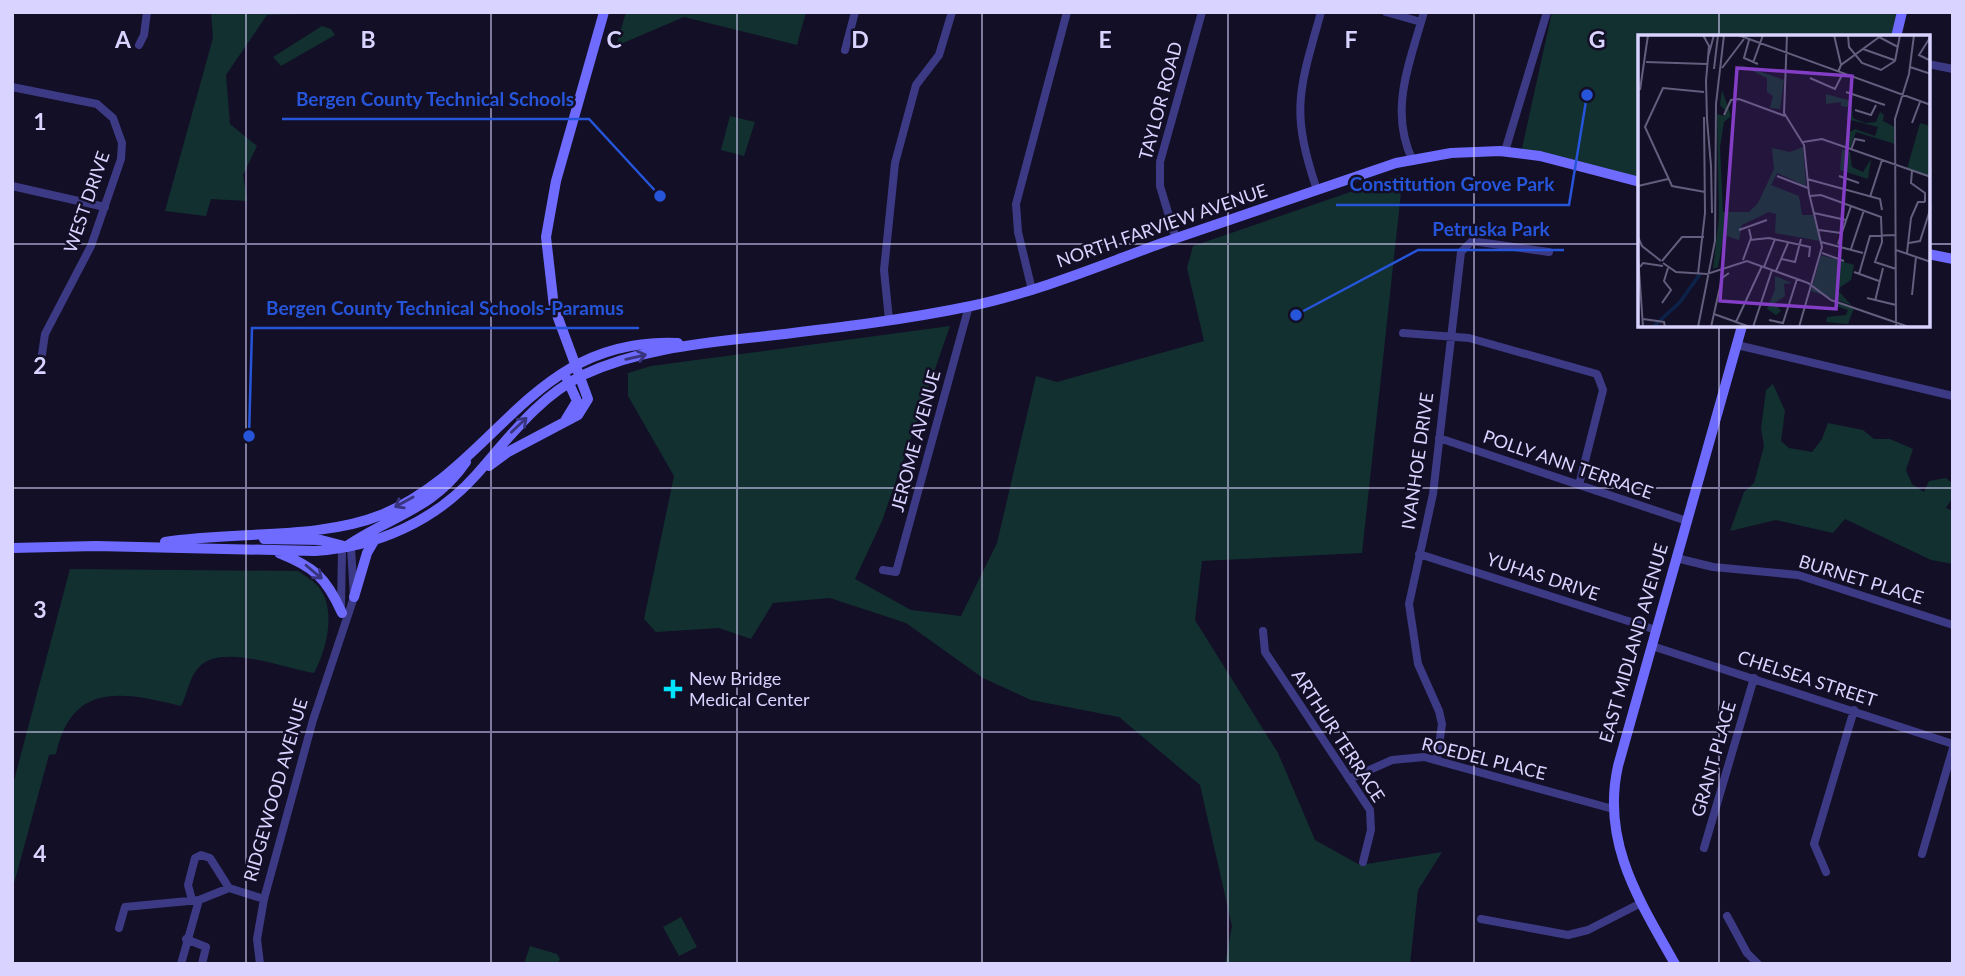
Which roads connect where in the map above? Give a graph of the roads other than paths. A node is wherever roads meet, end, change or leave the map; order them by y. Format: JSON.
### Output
{"nodes":[{"id":1,"x":147,"y":12,"type":"edge"},
{"id":2,"x":604,"y":12,"type":"edge"},
{"id":3,"x":855,"y":12,"type":"edge"},
{"id":4,"x":952,"y":12,"type":"edge"},
{"id":5,"x":1067,"y":12,"type":"edge"},
{"id":6,"x":1202,"y":12,"type":"edge"},
{"id":7,"x":1321,"y":12,"type":"edge"},
{"id":8,"x":1386,"y":12,"type":"edge"},
{"id":9,"x":1424,"y":12,"type":"edge"},
{"id":10,"x":1547,"y":12,"type":"edge"},
{"id":11,"x":1902,"y":12,"type":"edge"},
{"id":12,"x":1421,"y":22,"type":"junction"},
{"id":13,"x":1896,"y":35,"type":"edge"},
{"id":14,"x":139,"y":45,"type":"dead end"},
{"id":15,"x":845,"y":50,"type":"dead end"},
{"id":16,"x":1930,"y":65,"type":"edge"},
{"id":17,"x":1953,"y":69,"type":"edge"},
{"id":18,"x":12,"y":87,"type":"edge"},
{"id":19,"x":1505,"y":151,"type":"junction"},
{"id":20,"x":1413,"y":161,"type":"junction"},
{"id":21,"x":1638,"y":181,"type":"edge"},
{"id":22,"x":12,"y":186,"type":"edge"},
{"id":23,"x":1317,"y":190,"type":"junction"},
{"id":24,"x":105,"y":207,"type":"junction"},
{"id":25,"x":1175,"y":239,"type":"junction"},
{"id":26,"x":1549,"y":252,"type":"dead end"},
{"id":27,"x":1930,"y":254,"type":"edge"},
{"id":28,"x":1953,"y":259,"type":"edge"},
{"id":29,"x":1032,"y":290,"type":"junction"},
{"id":30,"x":969,"y":306,"type":"junction"},
{"id":31,"x":889,"y":320,"type":"junction"},
{"id":32,"x":1742,"y":327,"type":"edge"},
{"id":33,"x":1403,"y":332,"type":"dead end"},
{"id":34,"x":1450,"y":336,"type":"junction"},
{"id":35,"x":691,"y":344,"type":"junction"},
{"id":36,"x":1737,"y":345,"type":"junction"},
{"id":37,"x":42,"y":354,"type":"dead end"},
{"id":38,"x":575,"y":364,"type":"junction"},
{"id":39,"x":562,"y":372,"type":"junction"},
{"id":40,"x":582,"y":376,"type":"junction"},
{"id":41,"x":570,"y":382,"type":"junction"},
{"id":42,"x":1953,"y":396,"type":"edge"},
{"id":43,"x":564,"y":421,"type":"junction"},
{"id":44,"x":1439,"y":438,"type":"junction"},
{"id":45,"x":477,"y":446,"type":"junction"},
{"id":46,"x":475,"y":476,"type":"junction"},
{"id":47,"x":1579,"y":485,"type":"junction"},
{"id":48,"x":1687,"y":521,"type":"junction"},
{"id":49,"x":185,"y":539,"type":"junction"},
{"id":50,"x":374,"y":541,"type":"junction"},
{"id":51,"x":138,"y":547,"type":"junction"},
{"id":52,"x":12,"y":548,"type":"edge"},
{"id":53,"x":346,"y":548,"type":"junction"},
{"id":54,"x":270,"y":549,"type":"junction"},
{"id":55,"x":1419,"y":554,"type":"junction"},
{"id":56,"x":1676,"y":558,"type":"junction"},
{"id":57,"x":883,"y":570,"type":"dead end"},
{"id":58,"x":354,"y":597,"type":"junction"},
{"id":59,"x":341,"y":613,"type":"junction"},
{"id":60,"x":1953,"y":625,"type":"edge"},
{"id":61,"x":340,"y":629,"type":"junction"},
{"id":62,"x":1656,"y":630,"type":"junction"},
{"id":63,"x":1263,"y":631,"type":"dead end"},
{"id":64,"x":1652,"y":646,"type":"junction"},
{"id":65,"x":1754,"y":678,"type":"junction"},
{"id":66,"x":1854,"y":710,"type":"junction"},
{"id":67,"x":1953,"y":746,"type":"edge"},
{"id":68,"x":1437,"y":760,"type":"junction"},
{"id":69,"x":1349,"y":779,"type":"junction"},
{"id":70,"x":1613,"y":809,"type":"junction"},
{"id":71,"x":1704,"y":848,"type":"dead end"},
{"id":72,"x":1922,"y":854,"type":"dead end"},
{"id":73,"x":1363,"y":862,"type":"dead end"},
{"id":74,"x":1826,"y":872,"type":"dead end"},
{"id":75,"x":229,"y":888,"type":"junction"},
{"id":76,"x":264,"y":899,"type":"junction"},
{"id":77,"x":195,"y":900,"type":"junction"},
{"id":78,"x":1641,"y":903,"type":"junction"},
{"id":79,"x":1727,"y":916,"type":"dead end"},
{"id":80,"x":1480,"y":919,"type":"dead end"},
{"id":81,"x":119,"y":928,"type":"dead end"},
{"id":82,"x":186,"y":939,"type":"junction"},
{"id":83,"x":260,"y":962,"type":"edge"},
{"id":84,"x":181,"y":964,"type":"edge"},
{"id":85,"x":202,"y":964,"type":"edge"},
{"id":86,"x":1675,"y":964,"type":"edge"},
{"id":87,"x":1758,"y":964,"type":"edge"}],
"edges":[{"from":1,"to":14,"type":"street"},
{"from":2,"to":38,"type":"street"},
{"from":3,"to":15,"type":"street"},
{"from":4,"to":31,"type":"street"},
{"from":5,"to":29,"type":"street"},
{"from":6,"to":25,"type":"street","name":"TAYLOR ROAD"},
{"from":7,"to":23,"type":"street"},
{"from":8,"to":12,"type":"street"},
{"from":9,"to":12,"type":"street"},
{"from":10,"to":19,"type":"street"},
{"from":11,"to":13,"type":"street"},
{"from":12,"to":20,"type":"street"},
{"from":16,"to":17,"type":"street"},
{"from":18,"to":24,"type":"street","name":"WEST DRIVE"},
{"from":19,"to":20,"type":"street","name":"NORTH FARVIEW AVENUE"},
{"from":19,"to":21,"type":"street","name":"NORTH FARVIEW AVENUE"},
{"from":20,"to":23,"type":"street","name":"NORTH FARVIEW AVENUE"},
{"from":22,"to":24,"type":"street"},
{"from":23,"to":25,"type":"street","name":"NORTH FARVIEW AVENUE"},
{"from":24,"to":37,"type":"street","name":"WEST DRIVE"},
{"from":25,"to":29,"type":"street","name":"NORTH FARVIEW AVENUE"},
{"from":26,"to":34,"type":"street","name":"IVANHOE DRIVE"},
{"from":27,"to":28,"type":"street"},
{"from":29,"to":30,"type":"street","name":"NORTH FARVIEW AVENUE"},
{"from":30,"to":31,"type":"street","name":"NORTH FARVIEW AVENUE"},
{"from":30,"to":57,"type":"street","name":"JEROME AVENUE"},
{"from":31,"to":35,"type":"street","name":"NORTH FARVIEW AVENUE"},
{"from":32,"to":36,"type":"street","name":"EAST MIDLAND AVENUE"},
{"from":33,"to":34,"type":"street"},
{"from":34,"to":44,"type":"street","name":"IVANHOE DRIVE"},
{"from":34,"to":47,"type":"street"},
{"from":35,"to":38,"type":"street","name":"NORTH FARVIEW AVENUE"},
{"from":40,"to":35,"type":"street","name":"NORTH FARVIEW AVENUE","one_way":true},
{"from":36,"to":42,"type":"street"},
{"from":36,"to":48,"type":"street","name":"EAST MIDLAND AVENUE"},
{"from":38,"to":39,"type":"street","name":"NORTH FARVIEW AVENUE"},
{"from":38,"to":40,"type":"street"},
{"from":39,"to":41,"type":"street"},
{"from":39,"to":45,"type":"street","name":"NORTH FARVIEW AVENUE"},
{"from":40,"to":41,"type":"street","name":"NORTH FARVIEW AVENUE"},
{"from":40,"to":43,"type":"street"},
{"from":41,"to":43,"type":"street"},
{"from":46,"to":41,"type":"street","name":"NORTH FARVIEW AVENUE","one_way":true},
{"from":43,"to":46,"type":"street"},
{"from":44,"to":47,"type":"street","name":"POLLY ANN TERRACE"},
{"from":44,"to":55,"type":"street","name":"IVANHOE DRIVE"},
{"from":45,"to":49,"type":"street","name":"NORTH FARVIEW AVENUE","one_way":true},
{"from":45,"to":53,"type":"street"},
{"from":46,"to":50,"type":"street","name":"NORTH FARVIEW AVENUE"},
{"from":47,"to":48,"type":"street","name":"POLLY ANN TERRACE"},
{"from":48,"to":56,"type":"street","name":"EAST MIDLAND AVENUE"},
{"from":49,"to":51,"type":"street","name":"NORTH FARVIEW AVENUE"},
{"from":49,"to":53,"type":"street"},
{"from":50,"to":53,"type":"street","name":"NORTH FARVIEW AVENUE"},
{"from":50,"to":58,"type":"street"},
{"from":51,"to":52,"type":"street"},
{"from":51,"to":54,"type":"street","name":"NORTH FARVIEW AVENUE"},
{"from":53,"to":54,"type":"street","name":"NORTH FARVIEW AVENUE"},
{"from":53,"to":58,"type":"street","name":"RIDGEWOOD AVENUE"},
{"from":53,"to":59,"type":"street","name":"RIDGEWOOD AVENUE"},
{"from":54,"to":59,"type":"street","one_way":true},
{"from":55,"to":62,"type":"street","name":"YUHAS DRIVE"},
{"from":55,"to":68,"type":"street","name":"IVANHOE DRIVE"},
{"from":56,"to":60,"type":"street","name":"BURNET PLACE"},
{"from":56,"to":62,"type":"street","name":"EAST MIDLAND AVENUE"},
{"from":58,"to":61,"type":"street","name":"RIDGEWOOD AVENUE"},
{"from":59,"to":61,"type":"street","name":"RIDGEWOOD AVENUE"},
{"from":61,"to":76,"type":"street","name":"RIDGEWOOD AVENUE"},
{"from":62,"to":64,"type":"street","name":"EAST MIDLAND AVENUE"},
{"from":63,"to":69,"type":"street","name":"ARTHUR TERRACE"},
{"from":64,"to":65,"type":"street","name":"CHELSEA STREET"},
{"from":64,"to":70,"type":"street","name":"EAST MIDLAND AVENUE"},
{"from":65,"to":66,"type":"street","name":"CHELSEA STREET"},
{"from":65,"to":71,"type":"street","name":"GRANT PLACE"},
{"from":66,"to":67,"type":"street","name":"CHELSEA STREET"},
{"from":66,"to":74,"type":"street"},
{"from":67,"to":72,"type":"street"},
{"from":68,"to":69,"type":"street","name":"ROEDEL PLACE"},
{"from":68,"to":70,"type":"street","name":"ROEDEL PLACE"},
{"from":69,"to":73,"type":"street","name":"ARTHUR TERRACE"},
{"from":70,"to":78,"type":"street","name":"EAST MIDLAND AVENUE"},
{"from":75,"to":76,"type":"street"},
{"from":75,"to":77,"type":"street"},
{"from":75,"to":77,"type":"street"},
{"from":76,"to":83,"type":"street","name":"RIDGEWOOD AVENUE"},
{"from":77,"to":81,"type":"street"},
{"from":77,"to":82,"type":"street"},
{"from":78,"to":80,"type":"street"},
{"from":78,"to":86,"type":"street","name":"EAST MIDLAND AVENUE"},
{"from":79,"to":87,"type":"street"},
{"from":82,"to":84,"type":"street"},
{"from":82,"to":85,"type":"street"}]}
